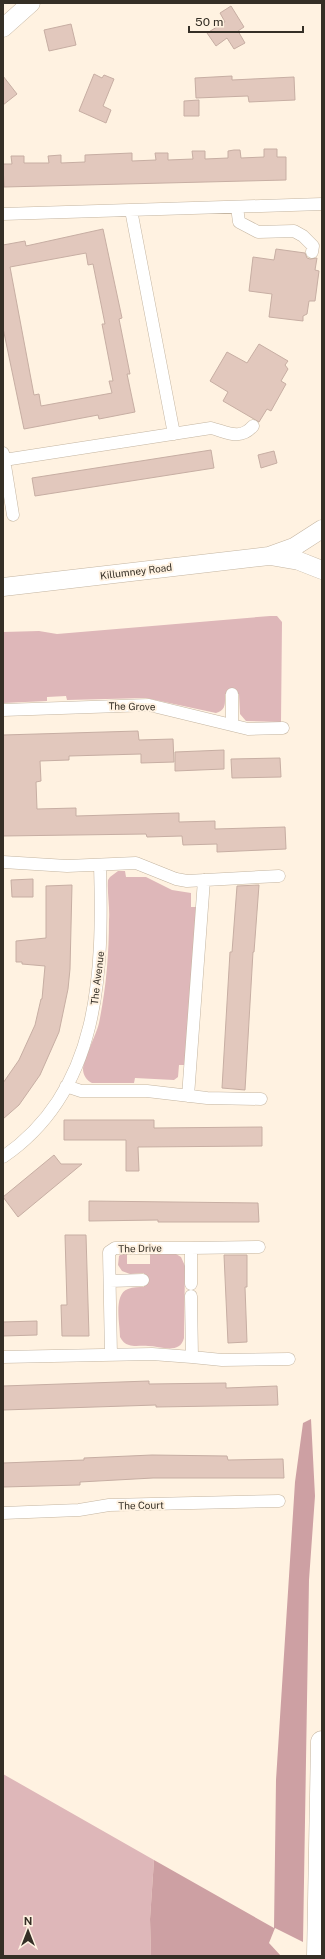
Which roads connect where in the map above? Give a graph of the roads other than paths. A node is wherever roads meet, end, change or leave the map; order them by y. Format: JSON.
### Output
{"nodes":[{"id":1,"x":31,"y":3,"type":"edge"},
{"id":2,"x":3,"y":28,"type":"edge"},
{"id":3,"x":322,"y":204,"type":"edge"},
{"id":4,"x":237,"y":207,"type":"junction"},
{"id":5,"x":131,"y":210,"type":"junction"},
{"id":6,"x":3,"y":214,"type":"edge"},
{"id":7,"x":312,"y":252,"type":"dead end"},
{"id":8,"x":253,"y":426,"type":"dead end"},
{"id":9,"x":174,"y":434,"type":"junction"},
{"id":10,"x":4,"y":457,"type":"edge"},
{"id":11,"x":13,"y":515,"type":"dead end"},
{"id":12,"x":322,"y":529,"type":"edge"},
{"id":13,"x":269,"y":556,"type":"junction"},
{"id":14,"x":322,"y":570,"type":"edge"},
{"id":15,"x":3,"y":587,"type":"edge"},
{"id":16,"x":232,"y":694,"type":"dead end"},
{"id":17,"x":3,"y":710,"type":"edge"},
{"id":18,"x":232,"y":725,"type":"junction"},
{"id":19,"x":283,"y":728,"type":"dead end"},
{"id":20,"x":3,"y":862,"type":"edge"},
{"id":21,"x":100,"y":865,"type":"junction"},
{"id":22,"x":279,"y":876,"type":"dead end"},
{"id":23,"x":204,"y":880,"type":"junction"},
{"id":24,"x":66,"y":1086,"type":"junction"},
{"id":25,"x":188,"y":1096,"type":"junction"},
{"id":26,"x":261,"y":1100,"type":"dead end"},
{"id":27,"x":3,"y":1157,"type":"edge"},
{"id":28,"x":259,"y":1247,"type":"dead end"},
{"id":29,"x":191,"y":1248,"type":"junction"},
{"id":30,"x":143,"y":1280,"type":"dead end"},
{"id":31,"x":110,"y":1281,"type":"junction"},
{"id":32,"x":111,"y":1355,"type":"junction"},
{"id":33,"x":3,"y":1357,"type":"edge"},
{"id":34,"x":192,"y":1357,"type":"junction"},
{"id":35,"x":289,"y":1360,"type":"dead end"},
{"id":36,"x":279,"y":1501,"type":"dead end"},
{"id":37,"x":3,"y":1513,"type":"edge"},
{"id":38,"x":322,"y":1742,"type":"edge"},
{"id":39,"x":318,"y":1956,"type":"edge"}],
"edges":[{"from":1,"to":2,"type":"street"},
{"from":3,"to":4,"type":"street"},
{"from":4,"to":5,"type":"street"},
{"from":4,"to":7,"type":"street"},
{"from":5,"to":6,"type":"street"},
{"from":5,"to":9,"type":"street"},
{"from":8,"to":9,"type":"street"},
{"from":9,"to":10,"type":"street"},
{"from":10,"to":11,"type":"street"},
{"from":12,"to":13,"type":"street","name":"Killumney Road"},
{"from":13,"to":14,"type":"street","name":"Killumney Road"},
{"from":13,"to":15,"type":"street","name":"Killumney Road"},
{"from":16,"to":18,"type":"street"},
{"from":17,"to":18,"type":"street","name":"The Grove"},
{"from":18,"to":19,"type":"street","name":"The Grove"},
{"from":20,"to":21,"type":"street"},
{"from":21,"to":23,"type":"street"},
{"from":21,"to":24,"type":"street","name":"The Avenue"},
{"from":22,"to":23,"type":"street"},
{"from":23,"to":25,"type":"street"},
{"from":24,"to":25,"type":"street"},
{"from":24,"to":27,"type":"street","name":"The Avenue"},
{"from":25,"to":26,"type":"street"},
{"from":28,"to":29,"type":"street"},
{"from":29,"to":31,"type":"street","name":"The Drive"},
{"from":29,"to":34,"type":"street"},
{"from":30,"to":31,"type":"street"},
{"from":31,"to":32,"type":"street","name":"The Drive"},
{"from":32,"to":33,"type":"street"},
{"from":32,"to":34,"type":"street"},
{"from":34,"to":35,"type":"street"},
{"from":36,"to":37,"type":"street","name":"The Court"},
{"from":38,"to":39,"type":"highway"}]}
